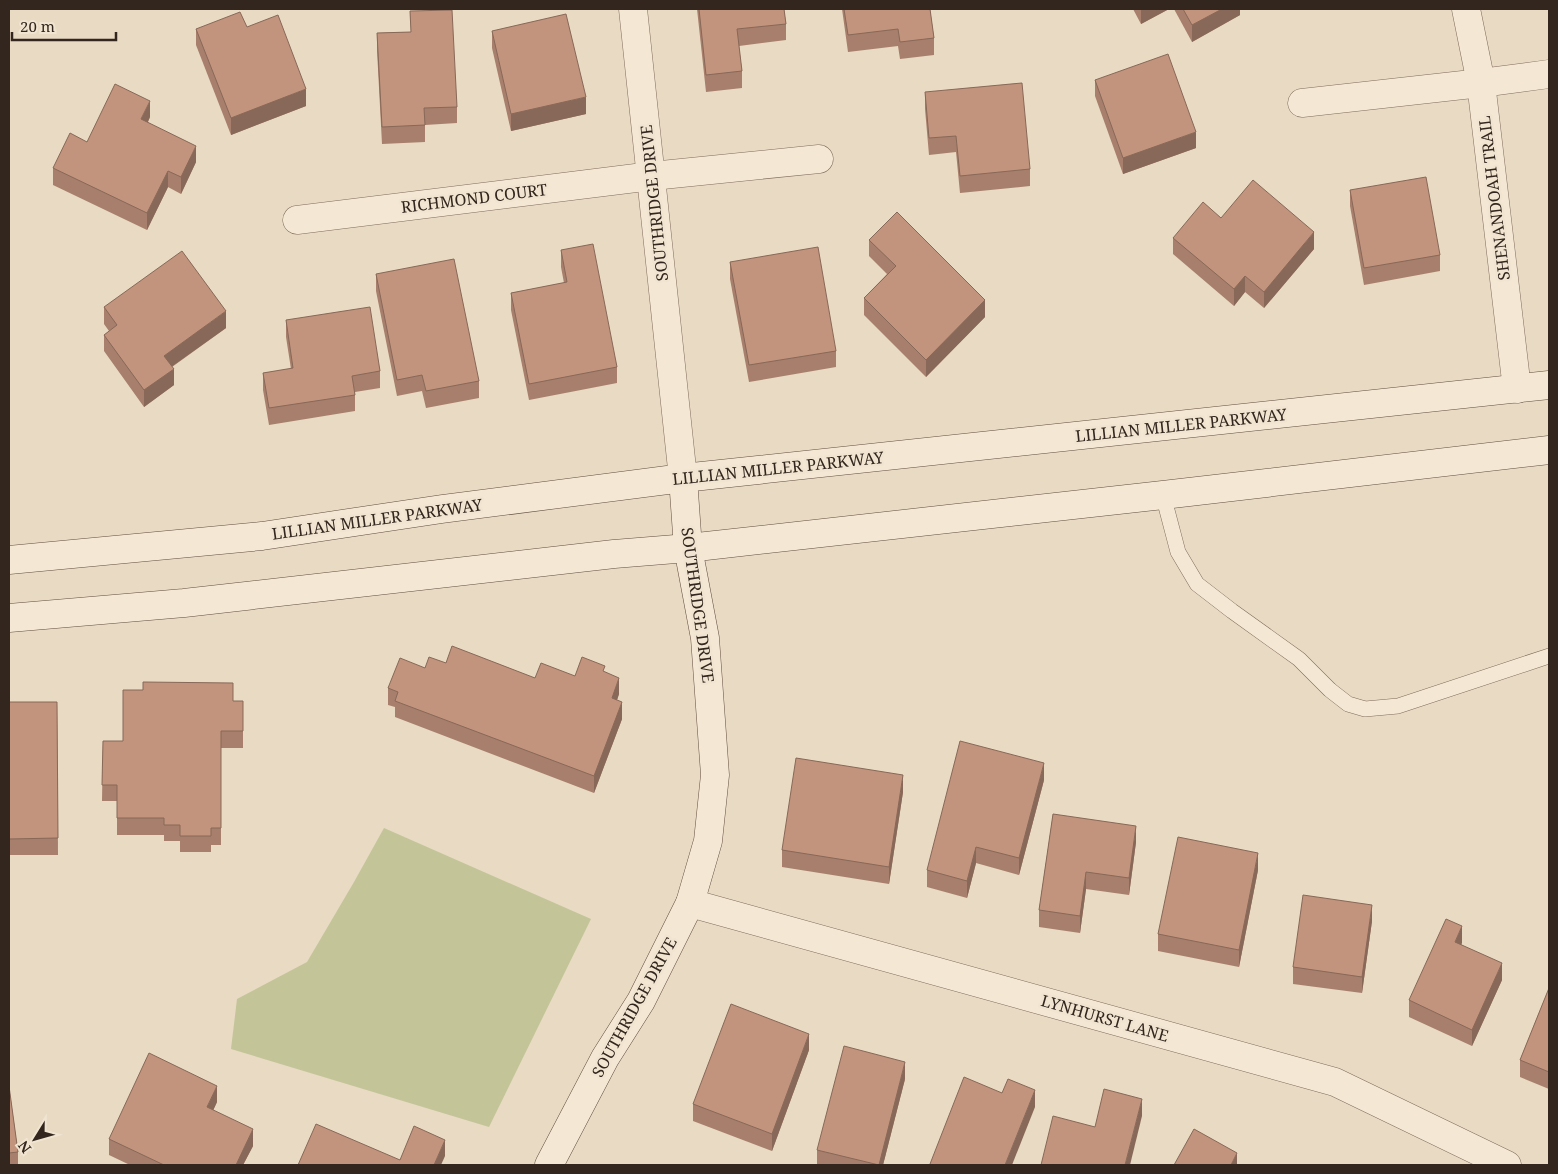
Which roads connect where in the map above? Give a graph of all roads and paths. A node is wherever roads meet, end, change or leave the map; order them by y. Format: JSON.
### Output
{"nodes":[{"id":1,"x":633,"y":9,"type":"edge"},
{"id":2,"x":1466,"y":9,"type":"edge"},
{"id":3,"x":1549,"y":74,"type":"edge"},
{"id":4,"x":1481,"y":83,"type":"junction"},
{"id":5,"x":1302,"y":103,"type":"dead end"},
{"id":6,"x":819,"y":159,"type":"dead end"},
{"id":7,"x":652,"y":176,"type":"junction"},
{"id":8,"x":297,"y":220,"type":"dead end"},
{"id":9,"x":1549,"y":385,"type":"edge"},
{"id":10,"x":1517,"y":389,"type":"junction"},
{"id":11,"x":1549,"y":450,"type":"edge"},
{"id":12,"x":683,"y":478,"type":"junction"},
{"id":13,"x":1163,"y":495,"type":"junction"},
{"id":14,"x":688,"y":548,"type":"junction"},
{"id":15,"x":9,"y":560,"type":"edge"},
{"id":16,"x":9,"y":618,"type":"edge"},
{"id":17,"x":1549,"y":656,"type":"edge"},
{"id":18,"x":690,"y":903,"type":"junction"},
{"id":19,"x":549,"y":1165,"type":"edge"},
{"id":20,"x":1507,"y":1165,"type":"edge"}],
"edges":[{"from":1,"to":7,"type":"street","name":"SOUTHRIDGE DRIVE"},
{"from":2,"to":4,"type":"street","name":"SHENANDOAH TRAIL"},
{"from":3,"to":4,"type":"street"},
{"from":4,"to":5,"type":"street"},
{"from":4,"to":10,"type":"street","name":"SHENANDOAH TRAIL"},
{"from":6,"to":7,"type":"street","name":"RICHMOND COURT"},
{"from":7,"to":8,"type":"street","name":"RICHMOND COURT"},
{"from":7,"to":12,"type":"street","name":"SOUTHRIDGE DRIVE"},
{"from":9,"to":10,"type":"street","name":"LILLIAN MILLER PARKWAY"},
{"from":10,"to":12,"type":"street","name":"LILLIAN MILLER PARKWAY"},
{"from":11,"to":13,"type":"street"},
{"from":12,"to":14,"type":"street","name":"SOUTHRIDGE DRIVE"},
{"from":12,"to":15,"type":"street","name":"LILLIAN MILLER PARKWAY"},
{"from":13,"to":14,"type":"street"},
{"from":13,"to":17,"type":"lane"},
{"from":14,"to":16,"type":"street"},
{"from":14,"to":18,"type":"street","name":"SOUTHRIDGE DRIVE"},
{"from":18,"to":19,"type":"street","name":"SOUTHRIDGE DRIVE"},
{"from":18,"to":20,"type":"street","name":"LYNHURST LANE"}]}
